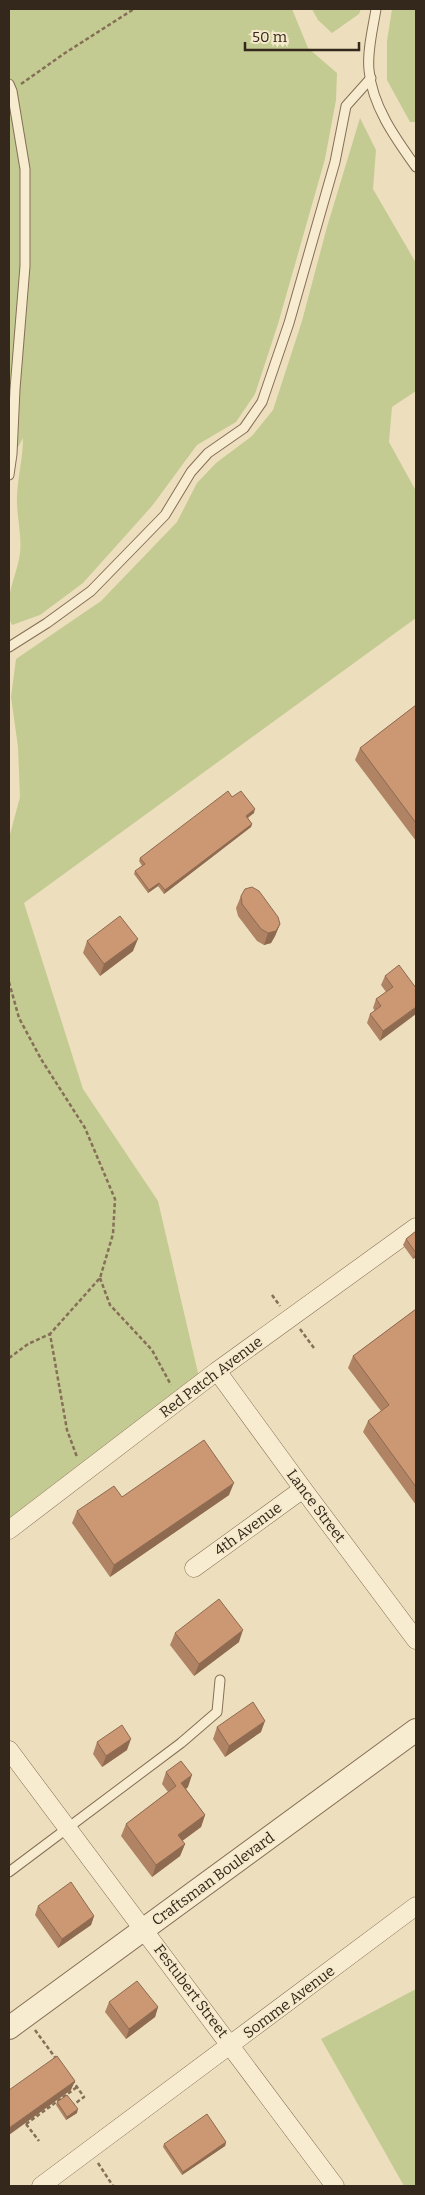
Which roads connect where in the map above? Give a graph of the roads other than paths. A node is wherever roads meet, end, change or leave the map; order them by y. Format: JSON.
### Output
{"nodes":[{"id":1,"x":376,"y":9,"type":"edge"},
{"id":2,"x":371,"y":78,"type":"junction"},
{"id":3,"x":10,"y":88,"type":"edge"},
{"id":4,"x":416,"y":167,"type":"edge"},
{"id":5,"x":9,"y":475,"type":"edge"},
{"id":6,"x":9,"y":647,"type":"edge"},
{"id":7,"x":416,"y":1227,"type":"edge"},
{"id":8,"x":217,"y":1371,"type":"junction"},
{"id":9,"x":302,"y":1489,"type":"junction"},
{"id":10,"x":9,"y":1530,"type":"edge"},
{"id":11,"x":194,"y":1568,"type":"dead end"},
{"id":12,"x":416,"y":1640,"type":"edge"},
{"id":13,"x":220,"y":1680,"type":"dead end"},
{"id":14,"x":416,"y":1730,"type":"edge"},
{"id":15,"x":9,"y":1750,"type":"edge"},
{"id":16,"x":68,"y":1828,"type":"junction"},
{"id":17,"x":9,"y":1872,"type":"edge"},
{"id":18,"x":416,"y":1906,"type":"edge"},
{"id":19,"x":144,"y":1929,"type":"junction"},
{"id":20,"x":9,"y":2028,"type":"edge"},
{"id":21,"x":232,"y":2046,"type":"junction"},
{"id":22,"x":41,"y":2186,"type":"edge"},
{"id":23,"x":335,"y":2186,"type":"edge"}],
"edges":[{"from":1,"to":2,"type":"lane"},
{"from":2,"to":4,"type":"lane"},
{"from":2,"to":6,"type":"lane"},
{"from":3,"to":5,"type":"lane"},
{"from":7,"to":8,"type":"street","name":"Red Patch Avenue"},
{"from":8,"to":9,"type":"street","name":"Lance Street"},
{"from":8,"to":10,"type":"street","name":"Red Patch Avenue"},
{"from":9,"to":11,"type":"street","name":"4th Avenue"},
{"from":9,"to":12,"type":"street","name":"Lance Street"},
{"from":13,"to":16,"type":"lane"},
{"from":14,"to":19,"type":"street","name":"Craftsman Boulevard"},
{"from":15,"to":16,"type":"street","name":"Festubert Street"},
{"from":16,"to":17,"type":"lane"},
{"from":16,"to":19,"type":"street","name":"Festubert Street"},
{"from":18,"to":21,"type":"street","name":"Somme Avenue"},
{"from":19,"to":20,"type":"street","name":"Craftsman Boulevard"},
{"from":19,"to":21,"type":"street","name":"Festubert Street"},
{"from":21,"to":22,"type":"street","name":"Somme Avenue"},
{"from":21,"to":23,"type":"street","name":"Festubert Street"}]}
